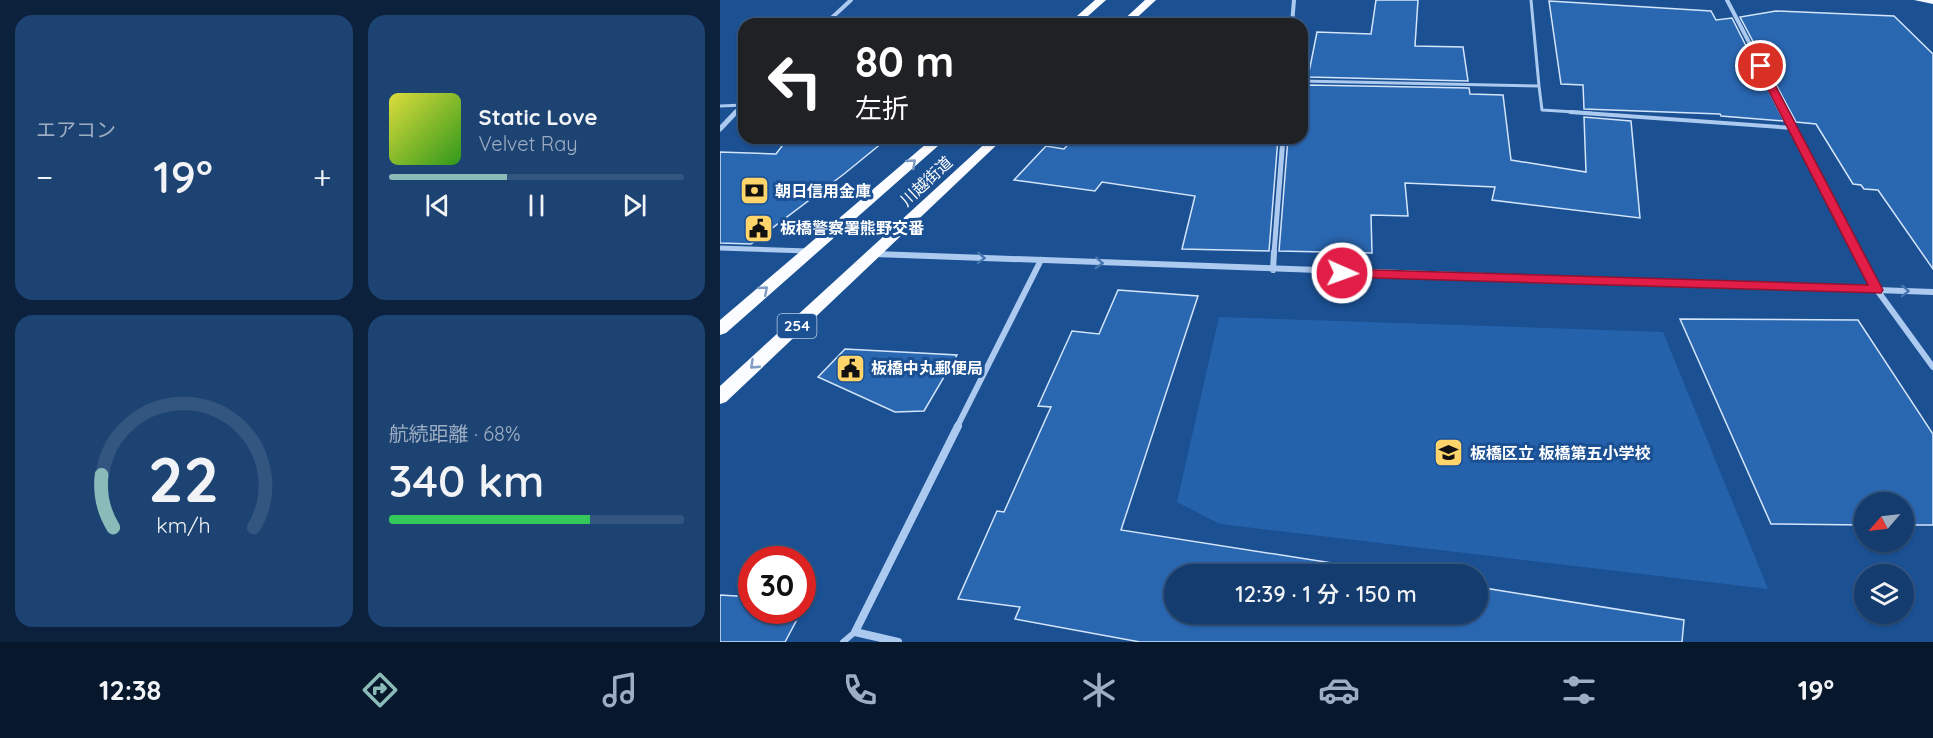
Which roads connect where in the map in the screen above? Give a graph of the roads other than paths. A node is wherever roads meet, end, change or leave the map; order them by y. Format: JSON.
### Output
{"nodes":[{"id":1,"x":851,"y":0,"type":"edge"},
{"id":2,"x":1101,"y":0,"type":"edge"},
{"id":3,"x":1151,"y":0,"type":"edge"},
{"id":4,"x":1294,"y":0,"type":"edge"},
{"id":5,"x":1531,"y":0,"type":"edge"},
{"id":6,"x":1727,"y":0,"type":"edge"},
{"id":7,"x":1918,"y":0,"type":"edge"},
{"id":8,"x":1933,"y":1,"type":"edge"},
{"id":9,"x":832,"y":18,"type":"edge"},
{"id":10,"x":1080,"y":18,"type":"edge"},
{"id":11,"x":1131,"y":18,"type":"edge"},
{"id":12,"x":1292,"y":18,"type":"edge"},
{"id":13,"x":1308,"y":81,"type":"edge"},
{"id":14,"x":1539,"y":86,"type":"junction"},
{"id":15,"x":738,"y":105,"type":"edge"},
{"id":16,"x":720,"y":106,"type":"edge"},
{"id":17,"x":738,"y":111,"type":"edge"},
{"id":18,"x":1792,"y":128,"type":"junction"},
{"id":19,"x":720,"y":129,"type":"edge"},
{"id":20,"x":934,"y":144,"type":"edge"},
{"id":21,"x":992,"y":144,"type":"edge"},
{"id":22,"x":1283,"y":144,"type":"edge"},
{"id":23,"x":720,"y":248,"type":"edge"},
{"id":24,"x":809,"y":251,"type":"junction"},
{"id":25,"x":874,"y":254,"type":"junction"},
{"id":26,"x":1041,"y":260,"type":"junction"},
{"id":27,"x":1273,"y":270,"type":"junction"},
{"id":28,"x":1877,"y":290,"type":"junction"},
{"id":29,"x":1933,"y":292,"type":"edge"},
{"id":30,"x":720,"y":329,"type":"edge"},
{"id":31,"x":1933,"y":367,"type":"edge"},
{"id":32,"x":720,"y":397,"type":"edge"},
{"id":33,"x":855,"y":632,"type":"junction"},
{"id":34,"x":843,"y":642,"type":"edge"},
{"id":35,"x":898,"y":642,"type":"edge"}],
"edges":[{"from":1,"to":9,"type":"street"},
{"from":2,"to":10,"type":"highway"},
{"from":3,"to":11,"type":"highway"},
{"from":4,"to":12,"type":"street"},
{"from":5,"to":14,"type":"lane"},
{"from":6,"to":18,"type":"street"},
{"from":7,"to":8,"type":"main road"},
{"from":13,"to":14,"type":"lane"},
{"from":14,"to":18,"type":"lane"},
{"from":15,"to":16,"type":"lane"},
{"from":17,"to":19,"type":"street"},
{"from":18,"to":28,"type":"street"},
{"from":24,"to":20,"type":"highway","name":"川越街道","one_way":true},
{"from":21,"to":25,"type":"highway","name":"川越街道","number":"254"},
{"from":22,"to":27,"type":"street"},
{"from":23,"to":24,"type":"street"},
{"from":30,"to":24,"type":"highway","name":"川越街道","one_way":true},
{"from":25,"to":26,"type":"street","one_way":true},
{"from":25,"to":32,"type":"highway","name":"川越街道","number":"254","one_way":true},
{"from":26,"to":27,"type":"street","one_way":true},
{"from":26,"to":33,"type":"street"},
{"from":27,"to":28,"type":"street"},
{"from":28,"to":29,"type":"street","one_way":true},
{"from":28,"to":31,"type":"street"},
{"from":33,"to":34,"type":"lane"},
{"from":33,"to":35,"type":"street"}]}
